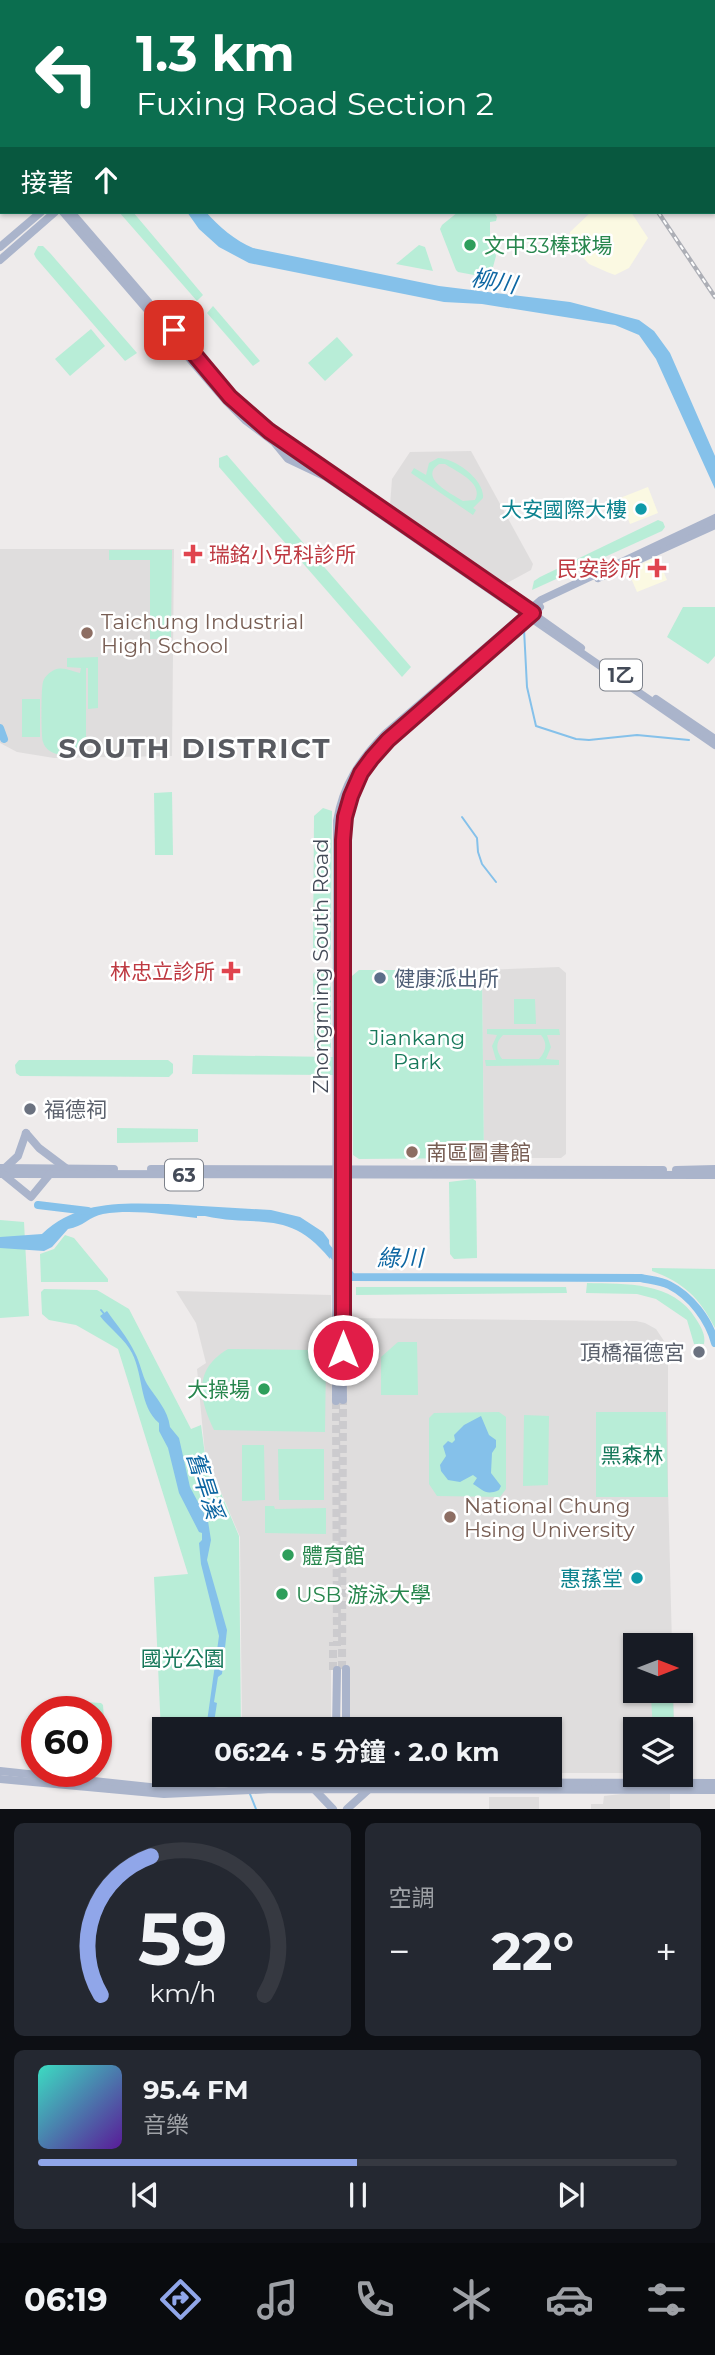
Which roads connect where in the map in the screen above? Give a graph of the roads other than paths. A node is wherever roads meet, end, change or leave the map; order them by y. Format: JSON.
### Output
{"nodes":[{"id":1,"x":39,"y":214,"type":"edge"},
{"id":2,"x":53,"y":214,"type":"edge"},
{"id":3,"x":65,"y":214,"type":"edge"},
{"id":4,"x":73,"y":214,"type":"edge"},
{"id":5,"x":0,"y":247,"type":"edge"},
{"id":6,"x":0,"y":260,"type":"edge"},
{"id":7,"x":228,"y":399,"type":"junction"},
{"id":8,"x":715,"y":519,"type":"edge"},
{"id":9,"x":715,"y":525,"type":"edge"},
{"id":10,"x":528,"y":614,"type":"junction"},
{"id":11,"x":715,"y":739,"type":"edge"},
{"id":12,"x":715,"y":746,"type":"edge"},
{"id":13,"x":68,"y":1168,"type":"junction"},
{"id":14,"x":715,"y":1169,"type":"edge"},
{"id":15,"x":2,"y":1171,"type":"edge"},
{"id":16,"x":340,"y":1172,"type":"junction"},
{"id":17,"x":50,"y":1174,"type":"junction"},
{"id":18,"x":715,"y":1175,"type":"edge"},
{"id":19,"x":338,"y":1287,"type":"junction"},
{"id":20,"x":336,"y":1717,"type":"edge"},
{"id":21,"x":343,"y":1717,"type":"edge"},
{"id":22,"x":0,"y":1772,"type":"edge"},
{"id":23,"x":0,"y":1779,"type":"edge"},
{"id":24,"x":715,"y":1783,"type":"edge"},
{"id":25,"x":562,"y":1784,"type":"edge"},
{"id":26,"x":210,"y":1787,"type":"edge"},
{"id":27,"x":315,"y":1787,"type":"edge"},
{"id":28,"x":369,"y":1787,"type":"edge"},
{"id":29,"x":456,"y":1787,"type":"edge"},
{"id":30,"x":196,"y":1788,"type":"junction"},
{"id":31,"x":715,"y":1790,"type":"edge"},
{"id":32,"x":333,"y":1809,"type":"edge"},
{"id":33,"x":347,"y":1809,"type":"edge"}],
"edges":[{"from":1,"to":5,"type":"main road"},
{"from":2,"to":6,"type":"main road"},
{"from":3,"to":7,"type":"main road","number":"1乙"},
{"from":4,"to":7,"type":"main road","number":"1乙"},
{"from":7,"to":10,"type":"main road","number":"1乙"},
{"from":8,"to":10,"type":"main road","name":"Zhongming South Road"},
{"from":9,"to":10,"type":"main road","name":"Zhongming South Road"},
{"from":10,"to":11,"type":"main road","number":"1乙"},
{"from":10,"to":12,"type":"main road","number":"1乙"},
{"from":10,"to":16,"type":"main road","name":"Zhongming South Road"},
{"from":13,"to":15,"type":"main road","number":"63"},
{"from":13,"to":15,"type":"main road"},
{"from":13,"to":16,"type":"main road","number":"63"},
{"from":14,"to":16,"type":"main road"},
{"from":15,"to":17,"type":"main road","number":"63"},
{"from":15,"to":17,"type":"main road"},
{"from":16,"to":17,"type":"main road","number":"63"},
{"from":16,"to":18,"type":"main road"},
{"from":16,"to":19,"type":"main road","name":"Zhongming South Road"},
{"from":16,"to":19,"type":"main road","name":"Zhongming South Road"},
{"from":19,"to":19,"type":"main road","name":"Zhongming South Road"},
{"from":20,"to":21,"type":"main road"},
{"from":22,"to":30,"type":"main road"},
{"from":23,"to":30,"type":"main road"},
{"from":24,"to":25,"type":"main road"},
{"from":26,"to":30,"type":"main road"},
{"from":27,"to":32,"type":"main road"},
{"from":28,"to":33,"type":"main road"},
{"from":29,"to":31,"type":"main road"}]}
